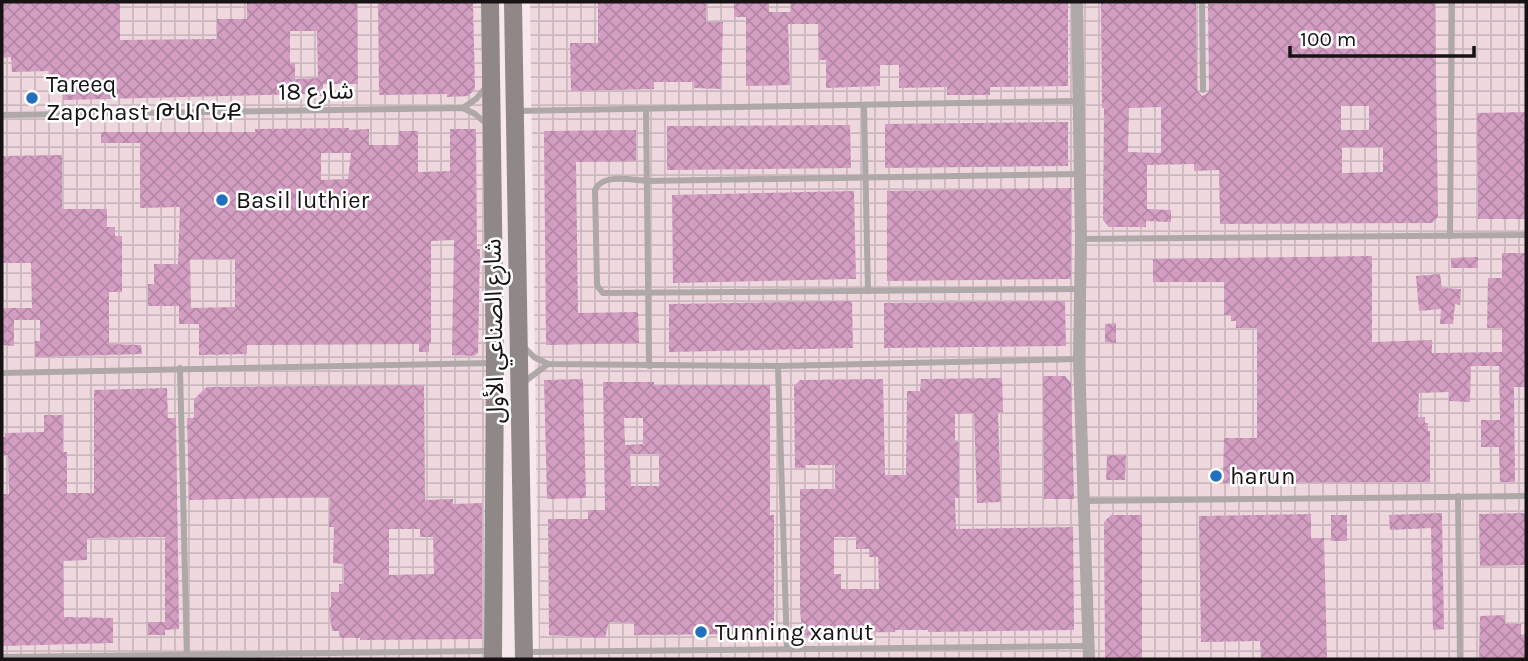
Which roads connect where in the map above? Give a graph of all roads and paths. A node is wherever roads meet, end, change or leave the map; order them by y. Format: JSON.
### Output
{"nodes":[{"id":1,"x":489,"y":2,"type":"edge"},
{"id":2,"x":513,"y":2,"type":"edge"},
{"id":3,"x":1077,"y":2,"type":"edge"},
{"id":4,"x":1202,"y":2,"type":"edge"},
{"id":5,"x":1452,"y":2,"type":"edge"},
{"id":6,"x":490,"y":81,"type":"junction"},
{"id":7,"x":1203,"y":90,"type":"dead end"},
{"id":8,"x":1077,"y":102,"type":"junction"},
{"id":9,"x":864,"y":106,"type":"junction"},
{"id":10,"x":463,"y":108,"type":"junction"},
{"id":11,"x":646,"y":109,"type":"junction"},
{"id":12,"x":516,"y":111,"type":"junction"},
{"id":13,"x":2,"y":115,"type":"edge"},
{"id":14,"x":491,"y":128,"type":"junction"},
{"id":15,"x":1078,"y":174,"type":"junction"},
{"id":16,"x":865,"y":177,"type":"junction"},
{"id":17,"x":647,"y":181,"type":"junction"},
{"id":18,"x":1526,"y":235,"type":"edge"},
{"id":19,"x":1450,"y":236,"type":"junction"},
{"id":20,"x":1080,"y":239,"type":"junction"},
{"id":21,"x":1080,"y":289,"type":"junction"},
{"id":22,"x":868,"y":291,"type":"junction"},
{"id":23,"x":648,"y":292,"type":"junction"},
{"id":24,"x":519,"y":340,"type":"junction"},
{"id":25,"x":1079,"y":359,"type":"junction"},
{"id":26,"x":495,"y":363,"type":"junction"},
{"id":27,"x":548,"y":364,"type":"junction"},
{"id":28,"x":649,"y":366,"type":"junction"},
{"id":29,"x":778,"y":366,"type":"junction"},
{"id":30,"x":180,"y":369,"type":"junction"},
{"id":31,"x":2,"y":373,"type":"edge"},
{"id":32,"x":520,"y":386,"type":"junction"},
{"id":33,"x":1458,"y":496,"type":"junction"},
{"id":34,"x":1526,"y":496,"type":"edge"},
{"id":35,"x":1083,"y":501,"type":"junction"},
{"id":36,"x":787,"y":649,"type":"junction"},
{"id":37,"x":1089,"y":653,"type":"edge"},
{"id":38,"x":493,"y":655,"type":"edge"},
{"id":39,"x":524,"y":656,"type":"edge"},
{"id":40,"x":2,"y":657,"type":"edge"},
{"id":41,"x":187,"y":657,"type":"edge"},
{"id":42,"x":1460,"y":659,"type":"edge"}],
"edges":[{"from":1,"to":6,"type":"main road","name":"شارع الصناعي الأول"},
{"from":2,"to":12,"type":"main road","name":"شارع الصناعي الأول"},
{"from":3,"to":8,"type":"street"},
{"from":4,"to":7,"type":"lane"},
{"from":5,"to":19,"type":"lane"},
{"from":6,"to":10,"type":"lane"},
{"from":6,"to":14,"type":"main road","name":"شارع الصناعي الأول"},
{"from":8,"to":9,"type":"lane"},
{"from":8,"to":15,"type":"street"},
{"from":9,"to":11,"type":"lane"},
{"from":9,"to":16,"type":"lane"},
{"from":10,"to":13,"type":"lane","name":"شارع 18"},
{"from":10,"to":14,"type":"lane"},
{"from":11,"to":12,"type":"lane"},
{"from":11,"to":17,"type":"lane"},
{"from":12,"to":24,"type":"main road","name":"شارع الصناعي الأول"},
{"from":14,"to":26,"type":"main road","name":"شارع الصناعي الأول"},
{"from":15,"to":16,"type":"lane"},
{"from":15,"to":20,"type":"street"},
{"from":16,"to":17,"type":"lane"},
{"from":16,"to":22,"type":"lane"},
{"from":17,"to":23,"type":"lane"},
{"from":17,"to":23,"type":"lane"},
{"from":18,"to":19,"type":"lane"},
{"from":19,"to":20,"type":"lane"},
{"from":20,"to":21,"type":"street"},
{"from":21,"to":22,"type":"lane"},
{"from":21,"to":25,"type":"street"},
{"from":22,"to":23,"type":"lane"},
{"from":23,"to":28,"type":"lane"},
{"from":24,"to":27,"type":"lane"},
{"from":24,"to":32,"type":"main road","name":"شارع الصناعي الأول"},
{"from":25,"to":29,"type":"lane"},
{"from":25,"to":35,"type":"street"},
{"from":26,"to":30,"type":"lane"},
{"from":26,"to":38,"type":"main road","name":"شارع الصناعي الأول"},
{"from":27,"to":28,"type":"lane"},
{"from":27,"to":32,"type":"lane"},
{"from":28,"to":29,"type":"lane"},
{"from":29,"to":36,"type":"lane"},
{"from":30,"to":31,"type":"lane"},
{"from":30,"to":41,"type":"lane"},
{"from":32,"to":39,"type":"main road","name":"شارع الصناعي الأول"},
{"from":33,"to":34,"type":"lane"},
{"from":33,"to":35,"type":"lane"},
{"from":33,"to":42,"type":"lane"},
{"from":35,"to":37,"type":"street"},
{"from":36,"to":37,"type":"lane"},
{"from":36,"to":39,"type":"lane"},
{"from":38,"to":41,"type":"lane"},
{"from":40,"to":41,"type":"lane"}]}
